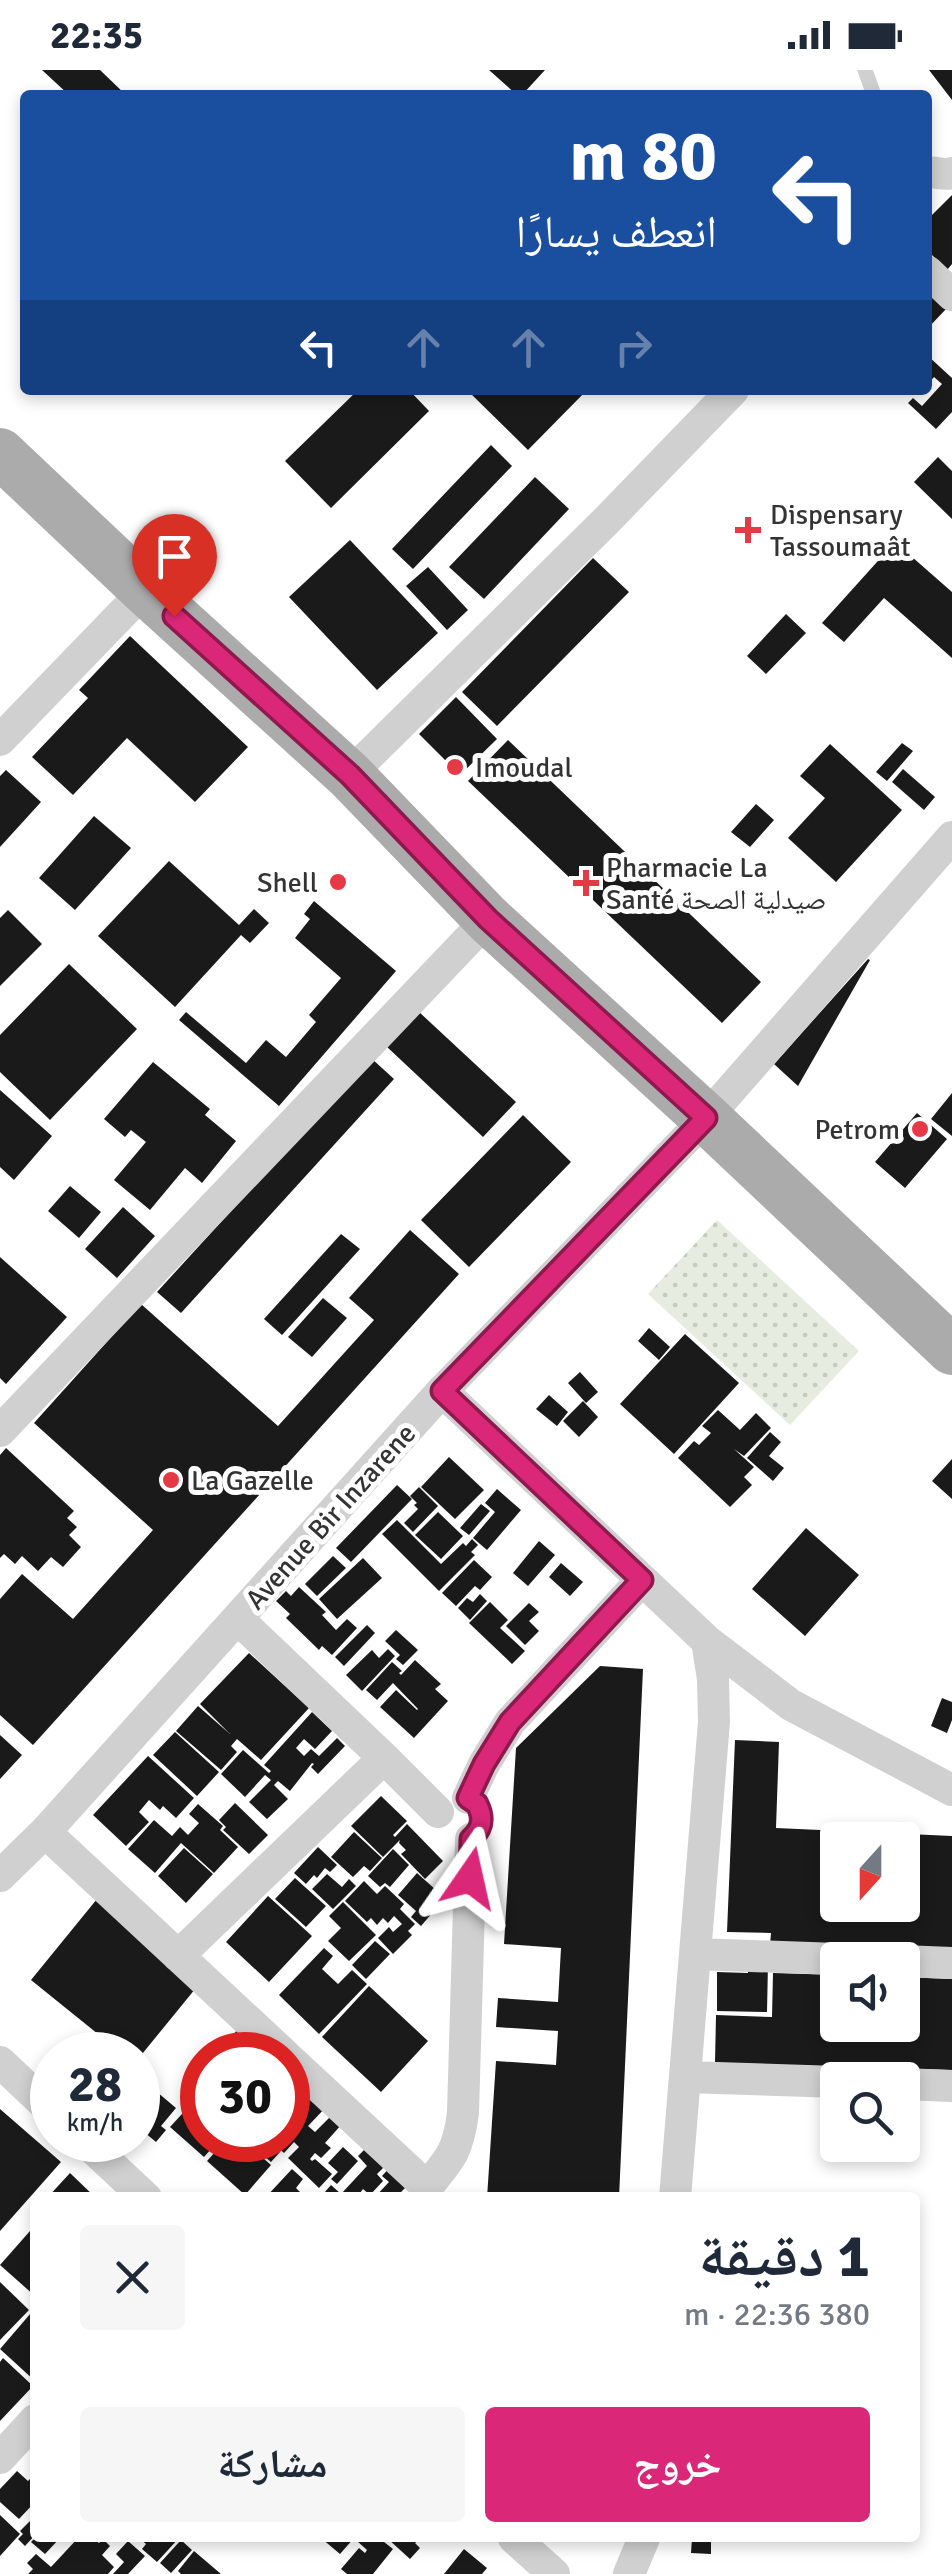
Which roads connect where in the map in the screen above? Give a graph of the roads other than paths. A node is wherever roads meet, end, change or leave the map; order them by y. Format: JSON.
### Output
{"nodes":[{"id":1,"x":932,"y":276,"type":"edge"},
{"id":2,"x":952,"y":295,"type":"edge"},
{"id":3,"x":729,"y":395,"type":"edge"},
{"id":4,"x":0,"y":453,"type":"edge"},
{"id":5,"x":145,"y":590,"type":"junction"},
{"id":6,"x":0,"y":740,"type":"edge"},
{"id":7,"x":350,"y":775,"type":"junction"},
{"id":8,"x":952,"y":837,"type":"edge"},
{"id":9,"x":488,"y":919,"type":"junction"},
{"id":10,"x":706,"y":1118,"type":"junction"},
{"id":11,"x":952,"y":1350,"type":"edge"},
{"id":12,"x":442,"y":1391,"type":"junction"},
{"id":13,"x":0,"y":1430,"type":"edge"},
{"id":14,"x":642,"y":1580,"type":"junction"},
{"id":15,"x":238,"y":1619,"type":"junction"},
{"id":16,"x":707,"y":1641,"type":"junction"},
{"id":17,"x":384,"y":1758,"type":"junction"},
{"id":18,"x":952,"y":1790,"type":"edge"},
{"id":19,"x":468,"y":1798,"type":"junction"},
{"id":20,"x":438,"y":1812,"type":"junction"},
{"id":21,"x":45,"y":1832,"type":"junction"},
{"id":22,"x":471,"y":1839,"type":"junction"},
{"id":23,"x":0,"y":1876,"type":"edge"},
{"id":24,"x":695,"y":1954,"type":"junction"},
{"id":25,"x":178,"y":1956,"type":"junction"},
{"id":26,"x":820,"y":1958,"type":"edge"},
{"id":27,"x":920,"y":1962,"type":"edge"},
{"id":28,"x":952,"y":1963,"type":"edge"},
{"id":29,"x":260,"y":2032,"type":"edge"},
{"id":30,"x":0,"y":2062,"type":"edge"},
{"id":31,"x":685,"y":2077,"type":"junction"},
{"id":32,"x":310,"y":2078,"type":"edge"},
{"id":33,"x":820,"y":2081,"type":"edge"},
{"id":34,"x":920,"y":2085,"type":"edge"},
{"id":35,"x":952,"y":2086,"type":"edge"},
{"id":36,"x":30,"y":2090,"type":"edge"},
{"id":37,"x":108,"y":2162,"type":"edge"},
{"id":38,"x":140,"y":2192,"type":"edge"},
{"id":39,"x":433,"y":2192,"type":"edge"},
{"id":40,"x":675,"y":2192,"type":"edge"},
{"id":41,"x":30,"y":2425,"type":"edge"},
{"id":42,"x":0,"y":2458,"type":"edge"},
{"id":43,"x":518,"y":2542,"type":"edge"},
{"id":44,"x":642,"y":2542,"type":"edge"},
{"id":45,"x":554,"y":2574,"type":"edge"},
{"id":46,"x":629,"y":2574,"type":"edge"}],
"edges":[{"from":1,"to":2,"type":"street"},
{"from":3,"to":7,"type":"street"},
{"from":4,"to":5,"type":"main road"},
{"from":5,"to":6,"type":"street"},
{"from":5,"to":7,"type":"main road"},
{"from":7,"to":9,"type":"main road"},
{"from":8,"to":10,"type":"street","name":"Avenue Bir Inzarene"},
{"from":9,"to":10,"type":"main road"},
{"from":9,"to":13,"type":"street"},
{"from":10,"to":11,"type":"main road"},
{"from":10,"to":12,"type":"street","name":"Avenue Bir Inzarene"},
{"from":12,"to":14,"type":"street"},
{"from":12,"to":15,"type":"street","name":"Avenue Bir Inzarene"},
{"from":14,"to":16,"type":"street"},
{"from":14,"to":19,"type":"street"},
{"from":15,"to":17,"type":"street"},
{"from":15,"to":21,"type":"street","name":"Avenue Bir Inzarene"},
{"from":16,"to":18,"type":"street"},
{"from":16,"to":24,"type":"street"},
{"from":17,"to":20,"type":"street"},
{"from":17,"to":25,"type":"street"},
{"from":19,"to":20,"type":"street"},
{"from":19,"to":22,"type":"street"},
{"from":20,"to":22,"type":"street"},
{"from":21,"to":23,"type":"street","name":"Avenue Bir Inzarene"},
{"from":21,"to":25,"type":"street"},
{"from":22,"to":39,"type":"street"},
{"from":24,"to":26,"type":"street"},
{"from":24,"to":31,"type":"street"},
{"from":25,"to":29,"type":"street"},
{"from":27,"to":28,"type":"street"},
{"from":30,"to":36,"type":"street"},
{"from":31,"to":33,"type":"street"},
{"from":31,"to":40,"type":"street"},
{"from":32,"to":39,"type":"street"},
{"from":34,"to":35,"type":"street"},
{"from":37,"to":38,"type":"street"},
{"from":41,"to":42,"type":"street"},
{"from":43,"to":45,"type":"street"},
{"from":44,"to":46,"type":"street"}]}
